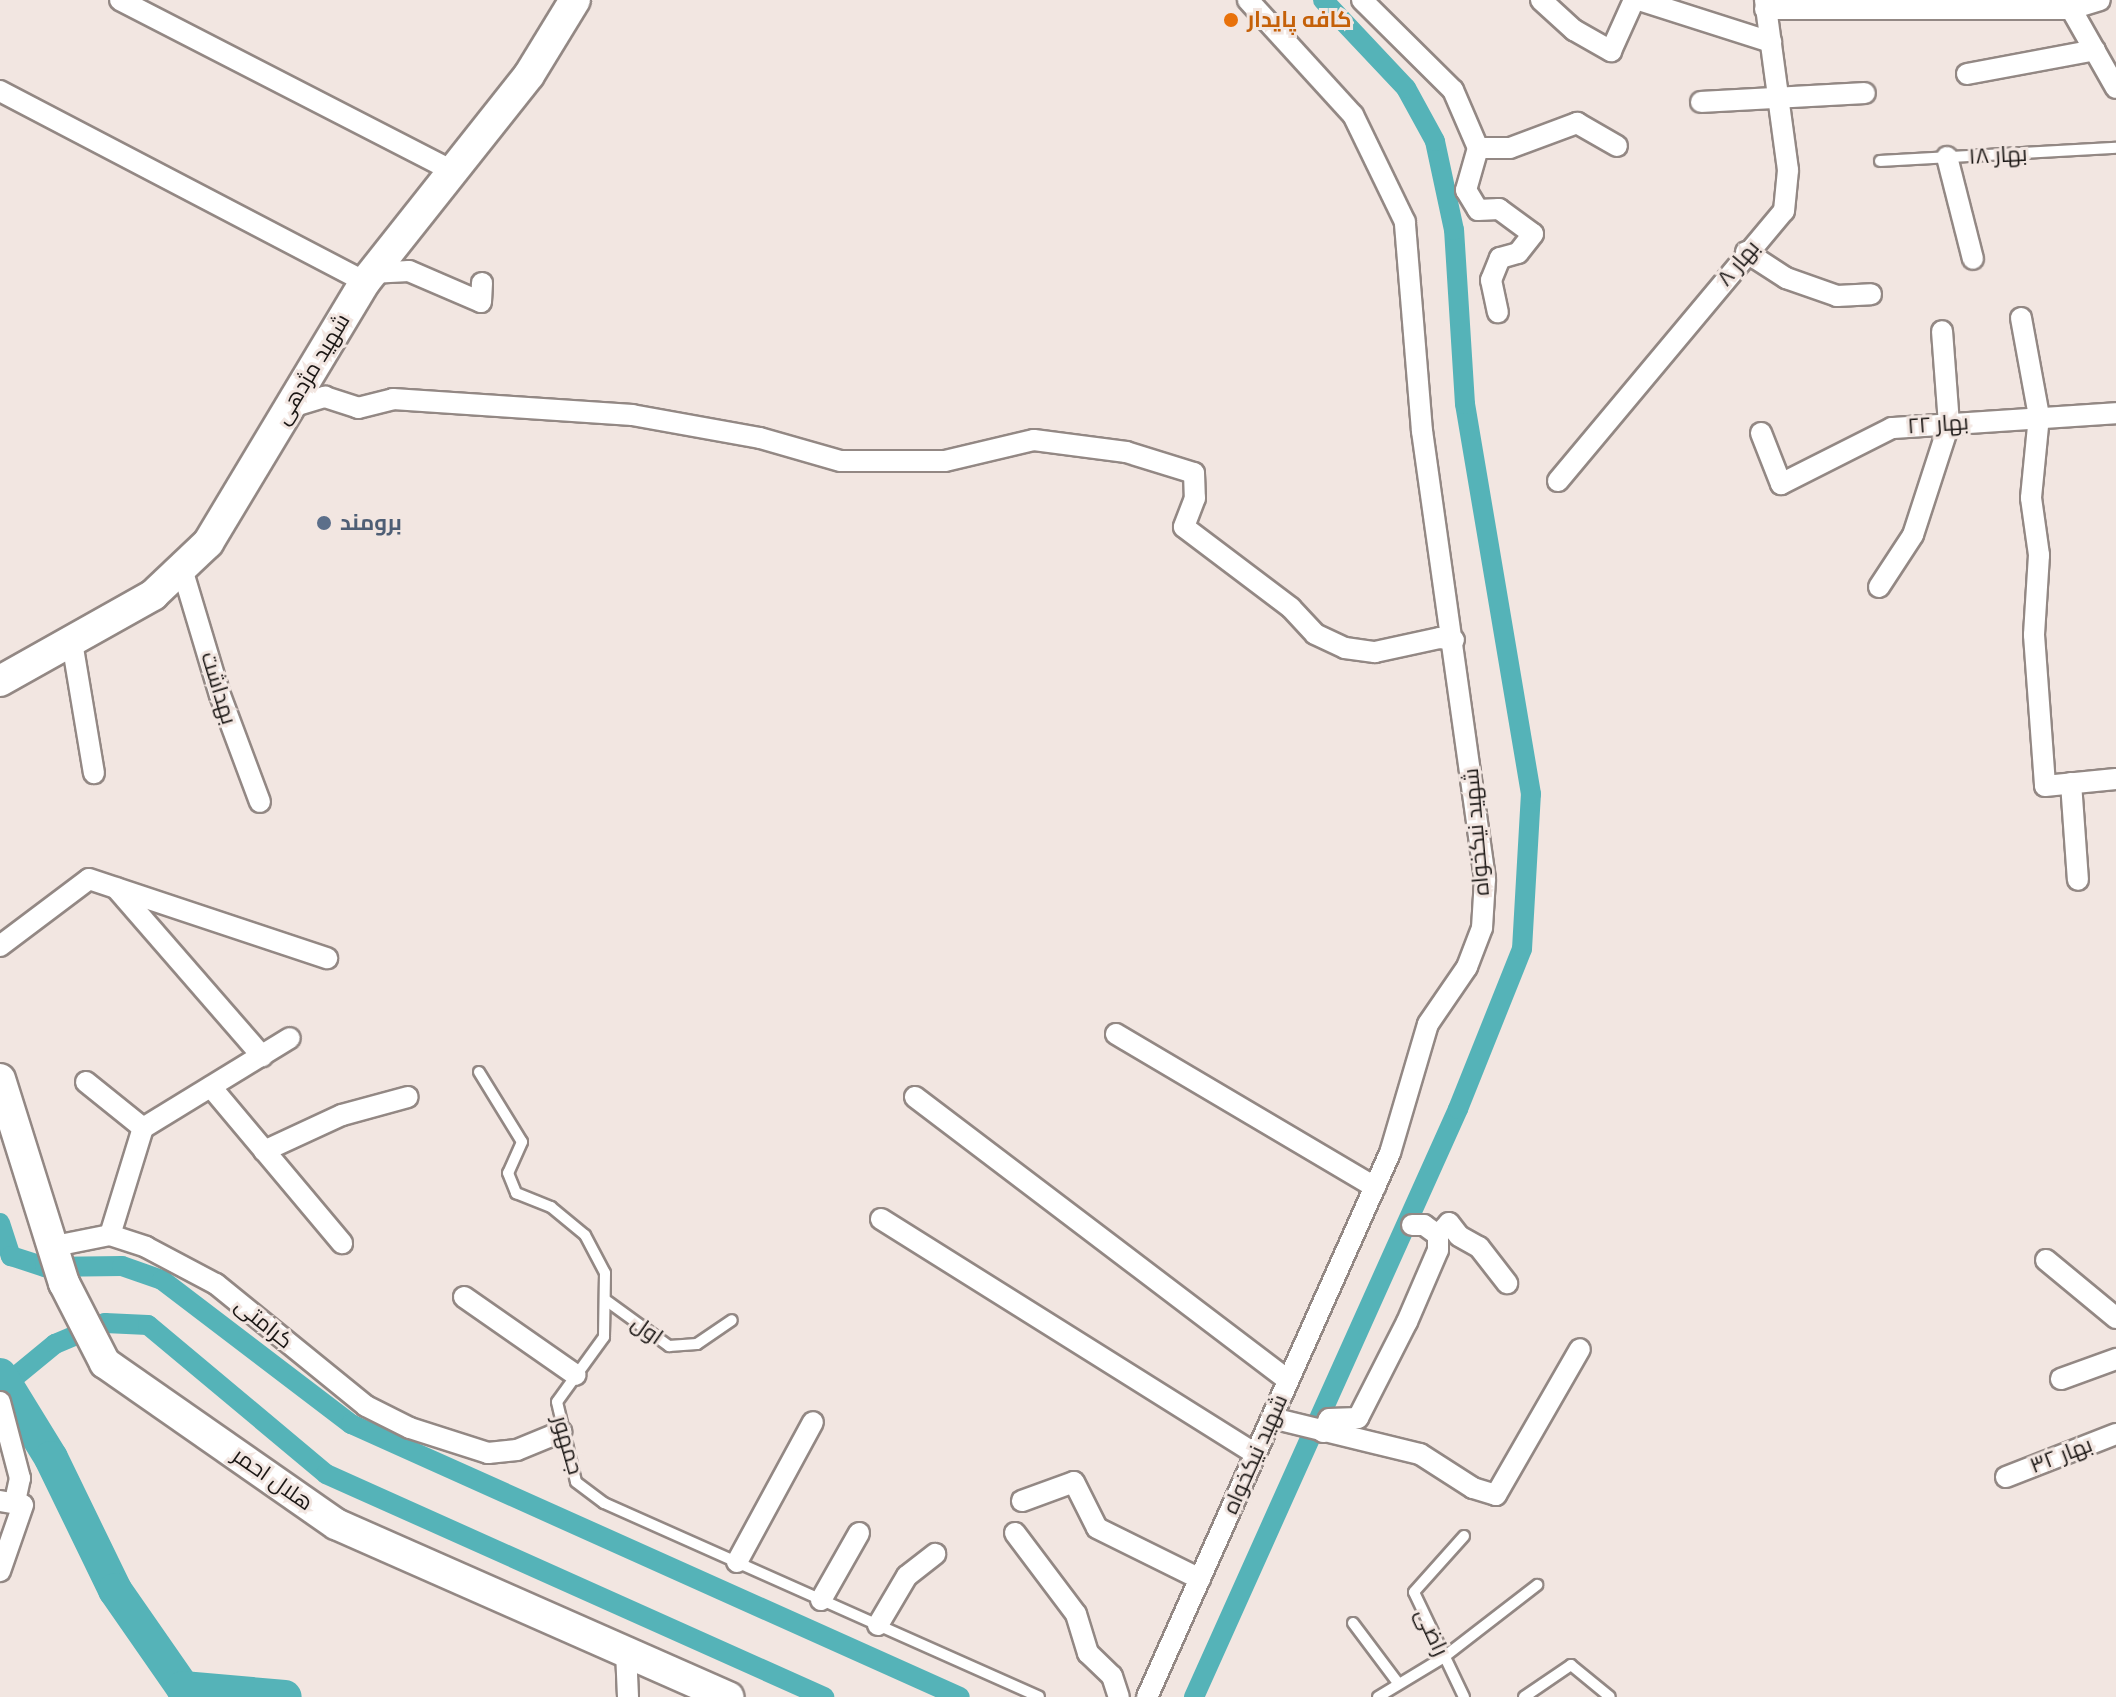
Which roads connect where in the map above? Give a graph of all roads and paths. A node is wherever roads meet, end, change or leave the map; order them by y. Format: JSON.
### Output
{"nodes":[{"id":1,"x":120,"y":0,"type":"edge"},
{"id":2,"x":575,"y":0,"type":"edge"},
{"id":3,"x":1248,"y":0,"type":"edge"},
{"id":4,"x":1362,"y":0,"type":"edge"},
{"id":5,"x":1541,"y":0,"type":"edge"},
{"id":6,"x":1637,"y":0,"type":"edge"},
{"id":7,"x":2100,"y":0,"type":"edge"},
{"id":8,"x":1765,"y":5,"type":"edge"},
{"id":9,"x":2068,"y":5,"type":"edge"},
{"id":10,"x":1771,"y":42,"type":"junction"},
{"id":11,"x":2095,"y":50,"type":"junction"},
{"id":12,"x":1967,"y":74,"type":"dead end"},
{"id":13,"x":2113,"y":75,"type":"edge"},
{"id":14,"x":0,"y":91,"type":"edge"},
{"id":15,"x":1865,"y":93,"type":"dead end"},
{"id":16,"x":1777,"y":95,"type":"junction"},
{"id":17,"x":1701,"y":102,"type":"dead end"},
{"id":18,"x":1617,"y":146,"type":"dead end"},
{"id":19,"x":1478,"y":148,"type":"junction"},
{"id":20,"x":2116,"y":148,"type":"edge"},
{"id":21,"x":1947,"y":157,"type":"junction"},
{"id":22,"x":1880,"y":161,"type":"dead end"},
{"id":23,"x":455,"y":172,"type":"junction"},
{"id":24,"x":1746,"y":252,"type":"junction"},
{"id":25,"x":1973,"y":259,"type":"dead end"},
{"id":26,"x":368,"y":277,"type":"junction"},
{"id":27,"x":482,"y":283,"type":"dead end"},
{"id":28,"x":1871,"y":294,"type":"dead end"},
{"id":29,"x":1498,"y":312,"type":"dead end"},
{"id":30,"x":2021,"y":318,"type":"dead end"},
{"id":31,"x":1942,"y":331,"type":"dead end"},
{"id":32,"x":288,"y":408,"type":"junction"},
{"id":33,"x":2116,"y":413,"type":"edge"},
{"id":34,"x":2039,"y":416,"type":"junction"},
{"id":35,"x":1949,"y":424,"type":"junction"},
{"id":36,"x":1761,"y":433,"type":"dead end"},
{"id":37,"x":1558,"y":481,"type":"dead end"},
{"id":38,"x":183,"y":572,"type":"junction"},
{"id":39,"x":1879,"y":587,"type":"dead end"},
{"id":40,"x":1454,"y":640,"type":"junction"},
{"id":41,"x":72,"y":642,"type":"junction"},
{"id":42,"x":0,"y":681,"type":"edge"},
{"id":43,"x":94,"y":773,"type":"dead end"},
{"id":44,"x":2116,"y":779,"type":"edge"},
{"id":45,"x":2071,"y":783,"type":"junction"},
{"id":46,"x":260,"y":802,"type":"dead end"},
{"id":47,"x":2078,"y":880,"type":"dead end"},
{"id":48,"x":116,"y":888,"type":"junction"},
{"id":49,"x":0,"y":946,"type":"edge"},
{"id":50,"x":327,"y":958,"type":"dead end"},
{"id":51,"x":1116,"y":1034,"type":"dead end"},
{"id":52,"x":290,"y":1038,"type":"dead end"},
{"id":53,"x":262,"y":1056,"type":"junction"},
{"id":54,"x":479,"y":1072,"type":"dead end"},
{"id":55,"x":0,"y":1079,"type":"edge"},
{"id":56,"x":86,"y":1082,"type":"dead end"},
{"id":57,"x":211,"y":1087,"type":"junction"},
{"id":58,"x":408,"y":1097,"type":"dead end"},
{"id":59,"x":915,"y":1097,"type":"dead end"},
{"id":60,"x":143,"y":1128,"type":"junction"},
{"id":61,"x":264,"y":1151,"type":"junction"},
{"id":62,"x":1375,"y":1187,"type":"junction"},
{"id":63,"x":881,"y":1219,"type":"dead end"},
{"id":64,"x":1412,"y":1225,"type":"dead end"},
{"id":65,"x":110,"y":1235,"type":"junction"},
{"id":66,"x":1438,"y":1235,"type":"junction"},
{"id":67,"x":342,"y":1243,"type":"dead end"},
{"id":68,"x":55,"y":1246,"type":"junction"},
{"id":69,"x":2046,"y":1260,"type":"dead end"},
{"id":70,"x":1507,"y":1283,"type":"dead end"},
{"id":71,"x":464,"y":1297,"type":"dead end"},
{"id":72,"x":607,"y":1301,"type":"junction"},
{"id":73,"x":2116,"y":1318,"type":"edge"},
{"id":74,"x":732,"y":1320,"type":"dead end"},
{"id":75,"x":1580,"y":1349,"type":"dead end"},
{"id":76,"x":2116,"y":1359,"type":"edge"},
{"id":77,"x":576,"y":1375,"type":"junction"},
{"id":78,"x":2061,"y":1379,"type":"dead end"},
{"id":79,"x":1288,"y":1380,"type":"junction"},
{"id":80,"x":0,"y":1402,"type":"edge"},
{"id":81,"x":1272,"y":1418,"type":"junction"},
{"id":82,"x":813,"y":1422,"type":"dead end"},
{"id":83,"x":1315,"y":1430,"type":"junction"},
{"id":84,"x":561,"y":1432,"type":"junction"},
{"id":85,"x":2116,"y":1434,"type":"edge"},
{"id":86,"x":1255,"y":1454,"type":"junction"},
{"id":87,"x":2006,"y":1477,"type":"dead end"},
{"id":88,"x":1022,"y":1501,"type":"dead end"},
{"id":89,"x":7,"y":1502,"type":"edge"},
{"id":90,"x":859,"y":1533,"type":"dead end"},
{"id":91,"x":1015,"y":1533,"type":"dead end"},
{"id":92,"x":1464,"y":1536,"type":"dead end"},
{"id":93,"x":935,"y":1554,"type":"dead end"},
{"id":94,"x":737,"y":1562,"type":"junction"},
{"id":95,"x":0,"y":1571,"type":"edge"},
{"id":96,"x":1200,"y":1579,"type":"junction"},
{"id":97,"x":1537,"y":1585,"type":"dead end"},
{"id":98,"x":821,"y":1600,"type":"junction"},
{"id":99,"x":1353,"y":1623,"type":"dead end"},
{"id":100,"x":878,"y":1625,"type":"junction"},
{"id":101,"x":626,"y":1651,"type":"junction"},
{"id":102,"x":1444,"y":1657,"type":"junction"},
{"id":103,"x":1398,"y":1683,"type":"junction"},
{"id":104,"x":628,"y":1697,"type":"edge"},
{"id":105,"x":729,"y":1697,"type":"edge"},
{"id":106,"x":1039,"y":1697,"type":"edge"},
{"id":107,"x":1119,"y":1697,"type":"edge"},
{"id":108,"x":1147,"y":1697,"type":"edge"},
{"id":109,"x":1378,"y":1697,"type":"edge"},
{"id":110,"x":1464,"y":1697,"type":"edge"},
{"id":111,"x":1524,"y":1697,"type":"edge"},
{"id":112,"x":1610,"y":1697,"type":"edge"}],
"edges":[{"from":1,"to":23,"type":"street"},
{"from":2,"to":23,"type":"main road","name":"شهید مژدهی"},
{"from":3,"to":40,"type":"street","name":"شهید نیکخواه"},
{"from":4,"to":19,"type":"street"},
{"from":5,"to":6,"type":"street"},
{"from":6,"to":10,"type":"street"},
{"from":7,"to":9,"type":"street"},
{"from":8,"to":9,"type":"street"},
{"from":8,"to":10,"type":"street","name":"بهار ۸"},
{"from":9,"to":11,"type":"street"},
{"from":10,"to":16,"type":"street","name":"بهار ۸"},
{"from":11,"to":12,"type":"street"},
{"from":11,"to":13,"type":"street"},
{"from":14,"to":26,"type":"street"},
{"from":15,"to":16,"type":"street"},
{"from":16,"to":17,"type":"street"},
{"from":16,"to":24,"type":"street","name":"بهار ۸"},
{"from":18,"to":19,"type":"street"},
{"from":19,"to":29,"type":"street"},
{"from":20,"to":21,"type":"lane","name":"بهار ۱۸"},
{"from":21,"to":22,"type":"lane","name":"بهار ۱۸"},
{"from":21,"to":25,"type":"street"},
{"from":23,"to":26,"type":"main road","name":"شهید مژدهی"},
{"from":24,"to":28,"type":"street"},
{"from":24,"to":37,"type":"street","name":"بهار ۸"},
{"from":26,"to":27,"type":"street"},
{"from":26,"to":32,"type":"main road","name":"شهید مژدهی"},
{"from":30,"to":34,"type":"street"},
{"from":31,"to":35,"type":"street"},
{"from":32,"to":38,"type":"main road","name":"شهید مژدهی"},
{"from":32,"to":40,"type":"street"},
{"from":33,"to":34,"type":"street","name":"بهار ۲۲"},
{"from":34,"to":35,"type":"street","name":"بهار ۲۲"},
{"from":34,"to":45,"type":"street"},
{"from":35,"to":36,"type":"street","name":"بهار ۲۲"},
{"from":35,"to":39,"type":"street"},
{"from":38,"to":41,"type":"main road","name":"شهید مژدهی"},
{"from":38,"to":46,"type":"street","name":"بهداشت"},
{"from":40,"to":62,"type":"street","name":"شهید نیکخواه"},
{"from":41,"to":42,"type":"main road","name":"شهید مژدهی"},
{"from":41,"to":43,"type":"street"},
{"from":44,"to":45,"type":"street"},
{"from":45,"to":47,"type":"street"},
{"from":48,"to":49,"type":"street"},
{"from":48,"to":50,"type":"street"},
{"from":48,"to":53,"type":"street"},
{"from":51,"to":62,"type":"street"},
{"from":52,"to":53,"type":"street"},
{"from":53,"to":57,"type":"street"},
{"from":54,"to":72,"type":"lane","name":"جمهور"},
{"from":55,"to":68,"type":"main road","name":"هلال احمر"},
{"from":56,"to":60,"type":"street"},
{"from":57,"to":60,"type":"street"},
{"from":57,"to":61,"type":"street"},
{"from":58,"to":61,"type":"street"},
{"from":59,"to":79,"type":"street"},
{"from":60,"to":65,"type":"street"},
{"from":61,"to":67,"type":"street"},
{"from":62,"to":79,"type":"street","name":"شهید نیکخواه"},
{"from":63,"to":86,"type":"street"},
{"from":64,"to":66,"type":"street"},
{"from":65,"to":68,"type":"street"},
{"from":65,"to":84,"type":"street","name":"کرامتی"},
{"from":66,"to":70,"type":"street"},
{"from":66,"to":83,"type":"street"},
{"from":68,"to":101,"type":"main road","name":"هلال احمر"},
{"from":69,"to":73,"type":"street"},
{"from":71,"to":77,"type":"street"},
{"from":72,"to":74,"type":"lane","name":"اول"},
{"from":72,"to":77,"type":"lane","name":"جمهور"},
{"from":75,"to":83,"type":"street"},
{"from":76,"to":78,"type":"street"},
{"from":77,"to":84,"type":"lane","name":"جمهور"},
{"from":79,"to":81,"type":"street","name":"شهید نیکخواه"},
{"from":80,"to":89,"type":"street"},
{"from":81,"to":83,"type":"street"},
{"from":81,"to":86,"type":"street","name":"شهید نیکخواه"},
{"from":82,"to":94,"type":"street"},
{"from":84,"to":94,"type":"lane","name":"جمهور"},
{"from":85,"to":87,"type":"street","name":"بهار ۳۲"},
{"from":86,"to":96,"type":"street","name":"شهید نیکخواه"},
{"from":88,"to":96,"type":"street"},
{"from":89,"to":95,"type":"street"},
{"from":90,"to":98,"type":"street"},
{"from":91,"to":107,"type":"street"},
{"from":92,"to":102,"type":"lane","name":"راضی"},
{"from":93,"to":100,"type":"street"},
{"from":94,"to":98,"type":"lane","name":"جمهور"},
{"from":96,"to":108,"type":"street","name":"شهید نیکخواه"},
{"from":97,"to":102,"type":"lane"},
{"from":98,"to":100,"type":"lane","name":"جمهور"},
{"from":99,"to":103,"type":"lane"},
{"from":100,"to":106,"type":"lane","name":"جمهور"},
{"from":101,"to":104,"type":"street"},
{"from":101,"to":105,"type":"main road","name":"هلال احمر"},
{"from":102,"to":103,"type":"lane"},
{"from":102,"to":110,"type":"lane","name":"راضی"},
{"from":103,"to":109,"type":"lane"},
{"from":111,"to":112,"type":"lane"}]}
